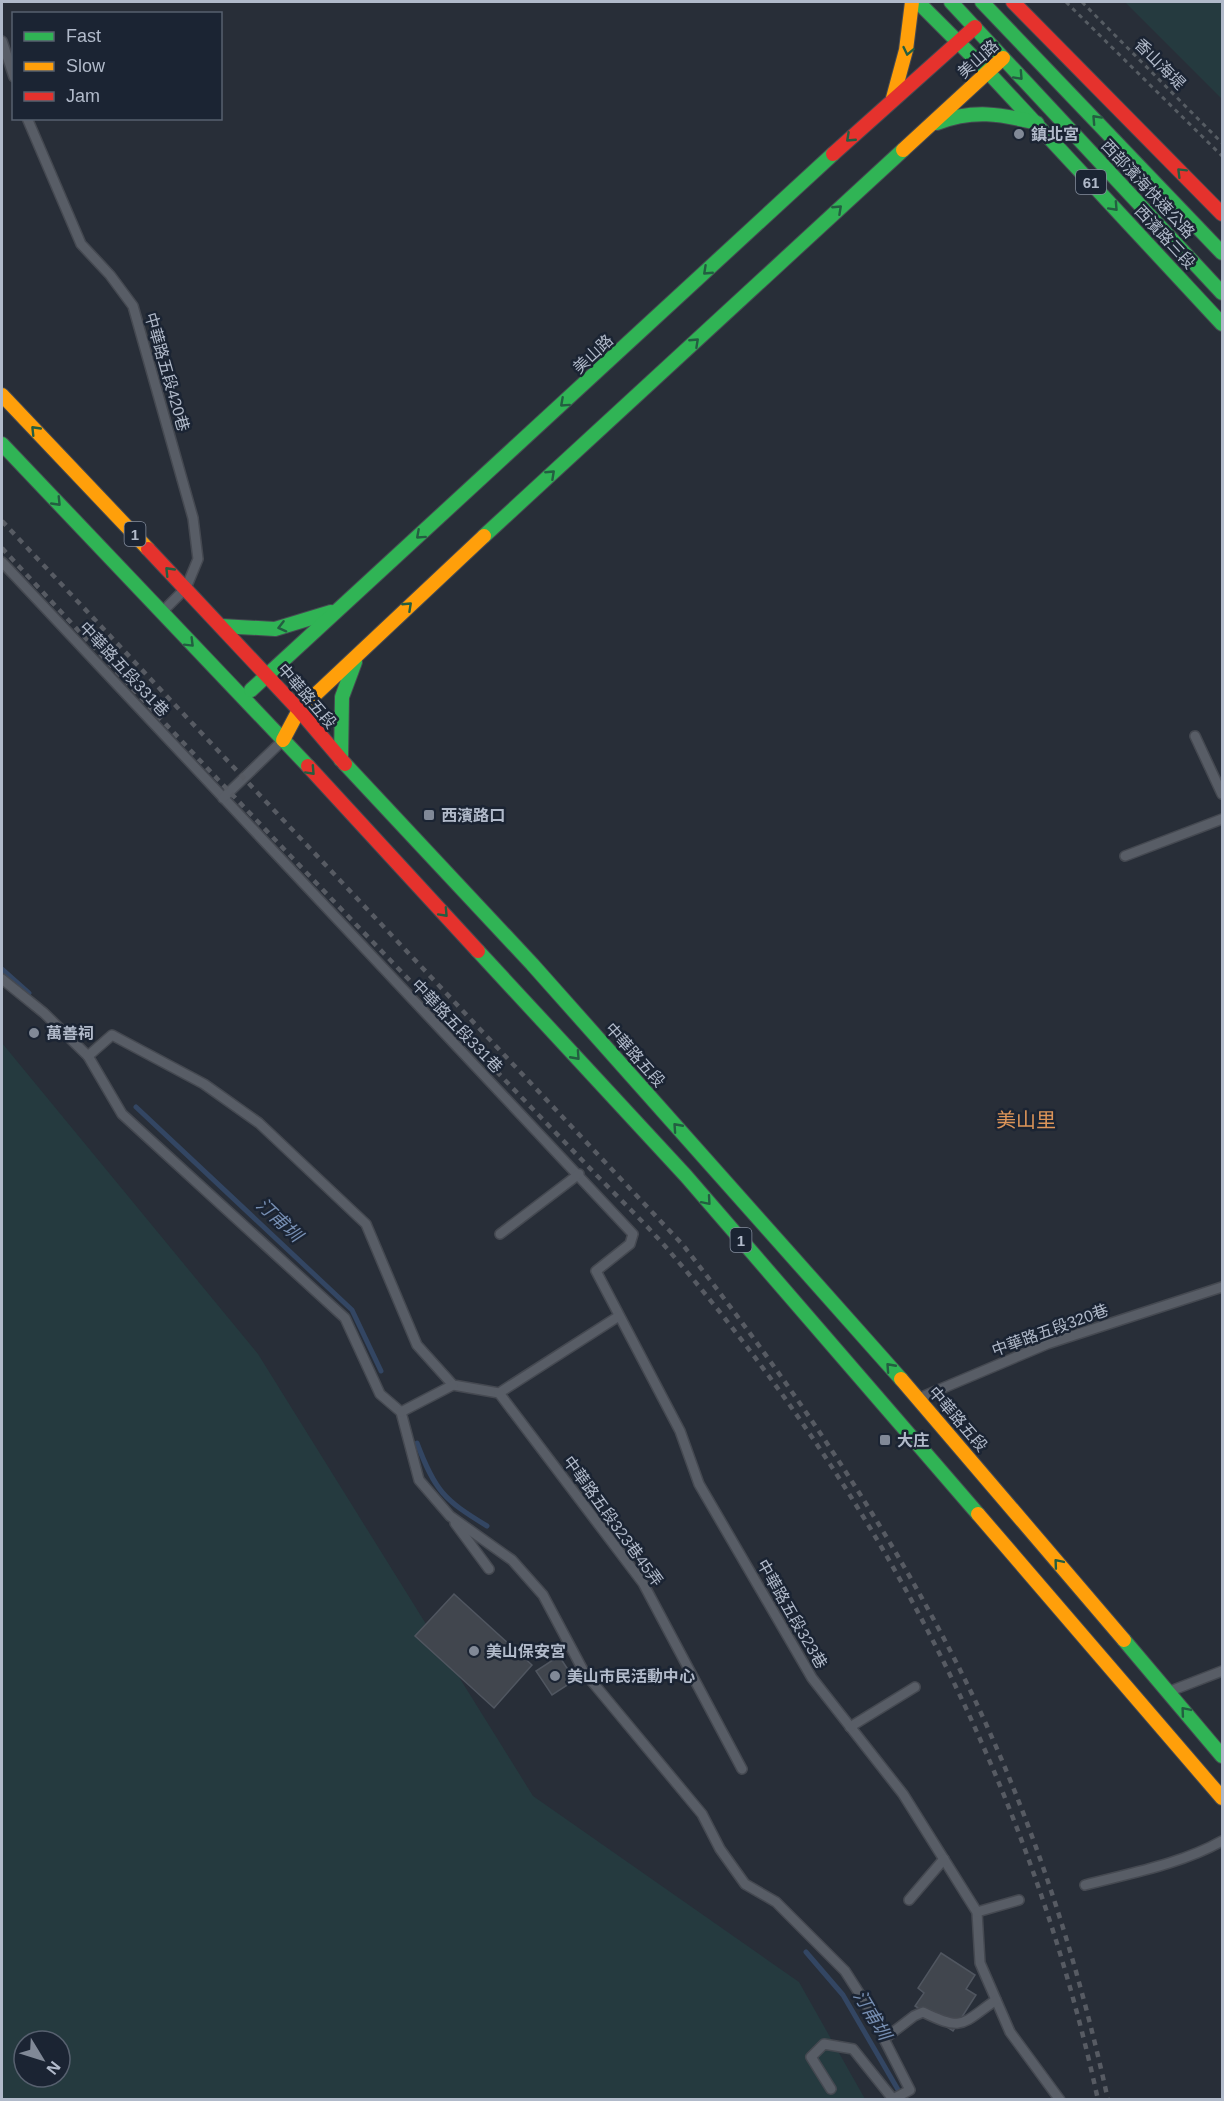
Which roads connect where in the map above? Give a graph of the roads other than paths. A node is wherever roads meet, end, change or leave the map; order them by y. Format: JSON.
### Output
{"nodes":[{"id":1,"x":912,"y":2,"type":"edge"},
{"id":2,"x":918,"y":2,"type":"edge"},
{"id":3,"x":951,"y":2,"type":"edge"},
{"id":4,"x":1017,"y":6,"type":"edge"},
{"id":5,"x":987,"y":7,"type":"edge"},
{"id":6,"x":975,"y":27,"type":"junction"},
{"id":7,"x":2,"y":41,"type":"edge"},
{"id":8,"x":1022,"y":41,"type":"junction"},
{"id":9,"x":958,"y":42,"type":"junction"},
{"id":10,"x":1002,"y":58,"type":"junction"},
{"id":11,"x":12,"y":71,"type":"edge"},
{"id":12,"x":988,"y":72,"type":"junction"},
{"id":13,"x":892,"y":99,"type":"junction"},
{"id":14,"x":28,"y":120,"type":"edge"},
{"id":15,"x":1037,"y":123,"type":"junction"},
{"id":16,"x":928,"y":127,"type":"junction"},
{"id":17,"x":1222,"y":214,"type":"edge"},
{"id":18,"x":1222,"y":253,"type":"edge"},
{"id":19,"x":1222,"y":293,"type":"edge"},
{"id":20,"x":1222,"y":324,"type":"edge"},
{"id":21,"x":2,"y":395,"type":"edge"},
{"id":22,"x":2,"y":444,"type":"edge"},
{"id":23,"x":2,"y":562,"type":"edge"},
{"id":24,"x":186,"y":588,"type":"junction"},
{"id":25,"x":338,"y":609,"type":"junction"},
{"id":26,"x":162,"y":611,"type":"junction"},
{"id":27,"x":221,"y":626,"type":"junction"},
{"id":28,"x":365,"y":645,"type":"junction"},
{"id":29,"x":267,"y":675,"type":"junction"},
{"id":30,"x":243,"y":696,"type":"junction"},
{"id":31,"x":299,"y":710,"type":"junction"},
{"id":32,"x":1195,"y":736,"type":"dead end"},
{"id":33,"x":283,"y":740,"type":"junction"},
{"id":34,"x":341,"y":760,"type":"junction"},
{"id":35,"x":1222,"y":794,"type":"edge"},
{"id":36,"x":223,"y":798,"type":"junction"},
{"id":37,"x":1222,"y":819,"type":"edge"},
{"id":38,"x":1125,"y":856,"type":"dead end"},
{"id":39,"x":2,"y":979,"type":"edge"},
{"id":40,"x":88,"y":1056,"type":"junction"},
{"id":41,"x":579,"y":1174,"type":"junction"},
{"id":42,"x":500,"y":1234,"type":"dead end"},
{"id":43,"x":596,"y":1271,"type":"joint"},
{"id":44,"x":1222,"y":1287,"type":"edge"},
{"id":45,"x":619,"y":1316,"type":"junction"},
{"id":46,"x":453,"y":1385,"type":"junction"},
{"id":47,"x":499,"y":1393,"type":"junction"},
{"id":48,"x":908,"y":1408,"type":"junction"},
{"id":49,"x":401,"y":1412,"type":"junction"},
{"id":50,"x":450,"y":1516,"type":"junction"},
{"id":51,"x":489,"y":1569,"type":"dead end"},
{"id":52,"x":1222,"y":1671,"type":"edge"},
{"id":53,"x":915,"y":1686,"type":"dead end"},
{"id":54,"x":1168,"y":1692,"type":"junction"},
{"id":55,"x":850,"y":1727,"type":"junction"},
{"id":56,"x":1222,"y":1756,"type":"edge"},
{"id":57,"x":742,"y":1769,"type":"dead end"},
{"id":58,"x":1222,"y":1798,"type":"edge"},
{"id":59,"x":1222,"y":1841,"type":"edge"},
{"id":60,"x":944,"y":1859,"type":"junction"},
{"id":61,"x":1085,"y":1885,"type":"dead end"},
{"id":62,"x":909,"y":1900,"type":"dead end"},
{"id":63,"x":1019,"y":1900,"type":"dead end"},
{"id":64,"x":977,"y":1912,"type":"junction"},
{"id":65,"x":996,"y":2000,"type":"junction"},
{"id":66,"x":884,"y":2038,"type":"junction"},
{"id":67,"x":831,"y":2089,"type":"dead end"},
{"id":68,"x":893,"y":2099,"type":"edge"},
{"id":69,"x":1060,"y":2100,"type":"edge"}],
"edges":[{"from":1,"to":13,"type":"main road","one_way":true},
{"from":2,"to":9,"type":"main road","number":"61"},
{"from":3,"to":6,"type":"main road","name":"西部濱海快速公路","number":"61"},
{"from":4,"to":5,"type":"main road","name":"美山路"},
{"from":4,"to":8,"type":"main road","name":"美山路"},
{"from":17,"to":4,"type":"main road","one_way":true},
{"from":5,"to":6,"type":"main road","name":"美山路"},
{"from":5,"to":8,"type":"main road","name":"西部濱海快速公路"},
{"from":6,"to":9,"type":"main road","name":"美山路"},
{"from":6,"to":10,"type":"main road","name":"西部濱海快速公路","number":"61"},
{"from":7,"to":11,"type":"lane"},
{"from":8,"to":10,"type":"main road","name":"美山路"},
{"from":18,"to":8,"type":"main road","name":"西部濱海快速公路","one_way":true},
{"from":9,"to":12,"type":"main road","name":"西濱路三段","number":"61"},
{"from":9,"to":13,"type":"main road","name":"美山路"},
{"from":10,"to":12,"type":"main road","name":"美山路"},
{"from":10,"to":19,"type":"main road","name":"西部濱海快速公路","number":"61","one_way":true},
{"from":12,"to":15,"type":"main road","name":"西濱路三段","number":"61"},
{"from":12,"to":16,"type":"main road","name":"美山路"},
{"from":13,"to":25,"type":"main road","name":"美山路","one_way":true},
{"from":14,"to":24,"type":"lane","name":"中華路五段420巷"},
{"from":15,"to":16,"type":"main road"},
{"from":15,"to":20,"type":"main road","name":"西濱路三段","number":"61","one_way":true},
{"from":28,"to":16,"type":"main road","name":"美山路","one_way":true},
{"from":24,"to":21,"type":"main road","name":"中華路五段","number":"1","one_way":true},
{"from":22,"to":26,"type":"main road","name":"中華路五段","number":"1","one_way":true},
{"from":23,"to":36,"type":"lane","name":"中華路五段331巷"},
{"from":24,"to":26,"type":"lane","name":"中華路五段420巷"},
{"from":24,"to":27,"type":"main road","name":"中華路五段","number":"1"},
{"from":25,"to":27,"type":"main road","one_way":true},
{"from":25,"to":29,"type":"main road","name":"美山路"},
{"from":26,"to":30,"type":"main road","name":"中華路五段","number":"1","one_way":true},
{"from":27,"to":29,"type":"main road","name":"中華路五段","number":"1"},
{"from":28,"to":31,"type":"main road","name":"美山路"},
{"from":28,"to":34,"type":"main road"},
{"from":29,"to":30,"type":"main road","name":"美山路"},
{"from":29,"to":31,"type":"main road","name":"中華路五段","number":"1"},
{"from":30,"to":33,"type":"main road","name":"中華路五段","number":"1"},
{"from":31,"to":33,"type":"main road","name":"美山路"},
{"from":31,"to":34,"type":"main road","name":"中華路五段","number":"1"},
{"from":32,"to":35,"type":"lane"},
{"from":33,"to":36,"type":"lane"},
{"from":33,"to":48,"type":"main road","name":"中華路五段","number":"1","one_way":true},
{"from":48,"to":34,"type":"main road","name":"中華路五段","number":"1","one_way":true},
{"from":36,"to":41,"type":"lane","name":"中華路五段331巷"},
{"from":37,"to":38,"type":"lane"},
{"from":39,"to":40,"type":"lane"},
{"from":40,"to":46,"type":"lane"},
{"from":40,"to":49,"type":"lane"},
{"from":41,"to":42,"type":"lane"},
{"from":41,"to":43,"type":"lane","name":"中華路五段331巷"},
{"from":43,"to":45,"type":"lane","name":"中華路五段323巷"},
{"from":44,"to":48,"type":"lane","name":"中華路五段320巷"},
{"from":45,"to":47,"type":"lane"},
{"from":45,"to":55,"type":"lane","name":"中華路五段323巷"},
{"from":46,"to":47,"type":"lane"},
{"from":46,"to":49,"type":"lane"},
{"from":47,"to":57,"type":"lane","name":"中華路五段323巷45弄"},
{"from":54,"to":48,"type":"main road","name":"中華路五段","number":"1","one_way":true},
{"from":48,"to":58,"type":"main road","name":"中華路五段","number":"1"},
{"from":49,"to":50,"type":"lane"},
{"from":50,"to":51,"type":"lane"},
{"from":50,"to":66,"type":"lane"},
{"from":52,"to":54,"type":"lane"},
{"from":53,"to":55,"type":"lane"},
{"from":56,"to":54,"type":"main road","name":"中華路五段","number":"1","one_way":true},
{"from":55,"to":60,"type":"lane","name":"中華路五段323巷"},
{"from":59,"to":61,"type":"lane"},
{"from":60,"to":62,"type":"lane"},
{"from":60,"to":64,"type":"lane","name":"中華路五段323巷"},
{"from":63,"to":64,"type":"lane"},
{"from":64,"to":65,"type":"lane"},
{"from":65,"to":66,"type":"lane"},
{"from":65,"to":69,"type":"lane"},
{"from":66,"to":68,"type":"lane"},
{"from":67,"to":68,"type":"lane"}]}
